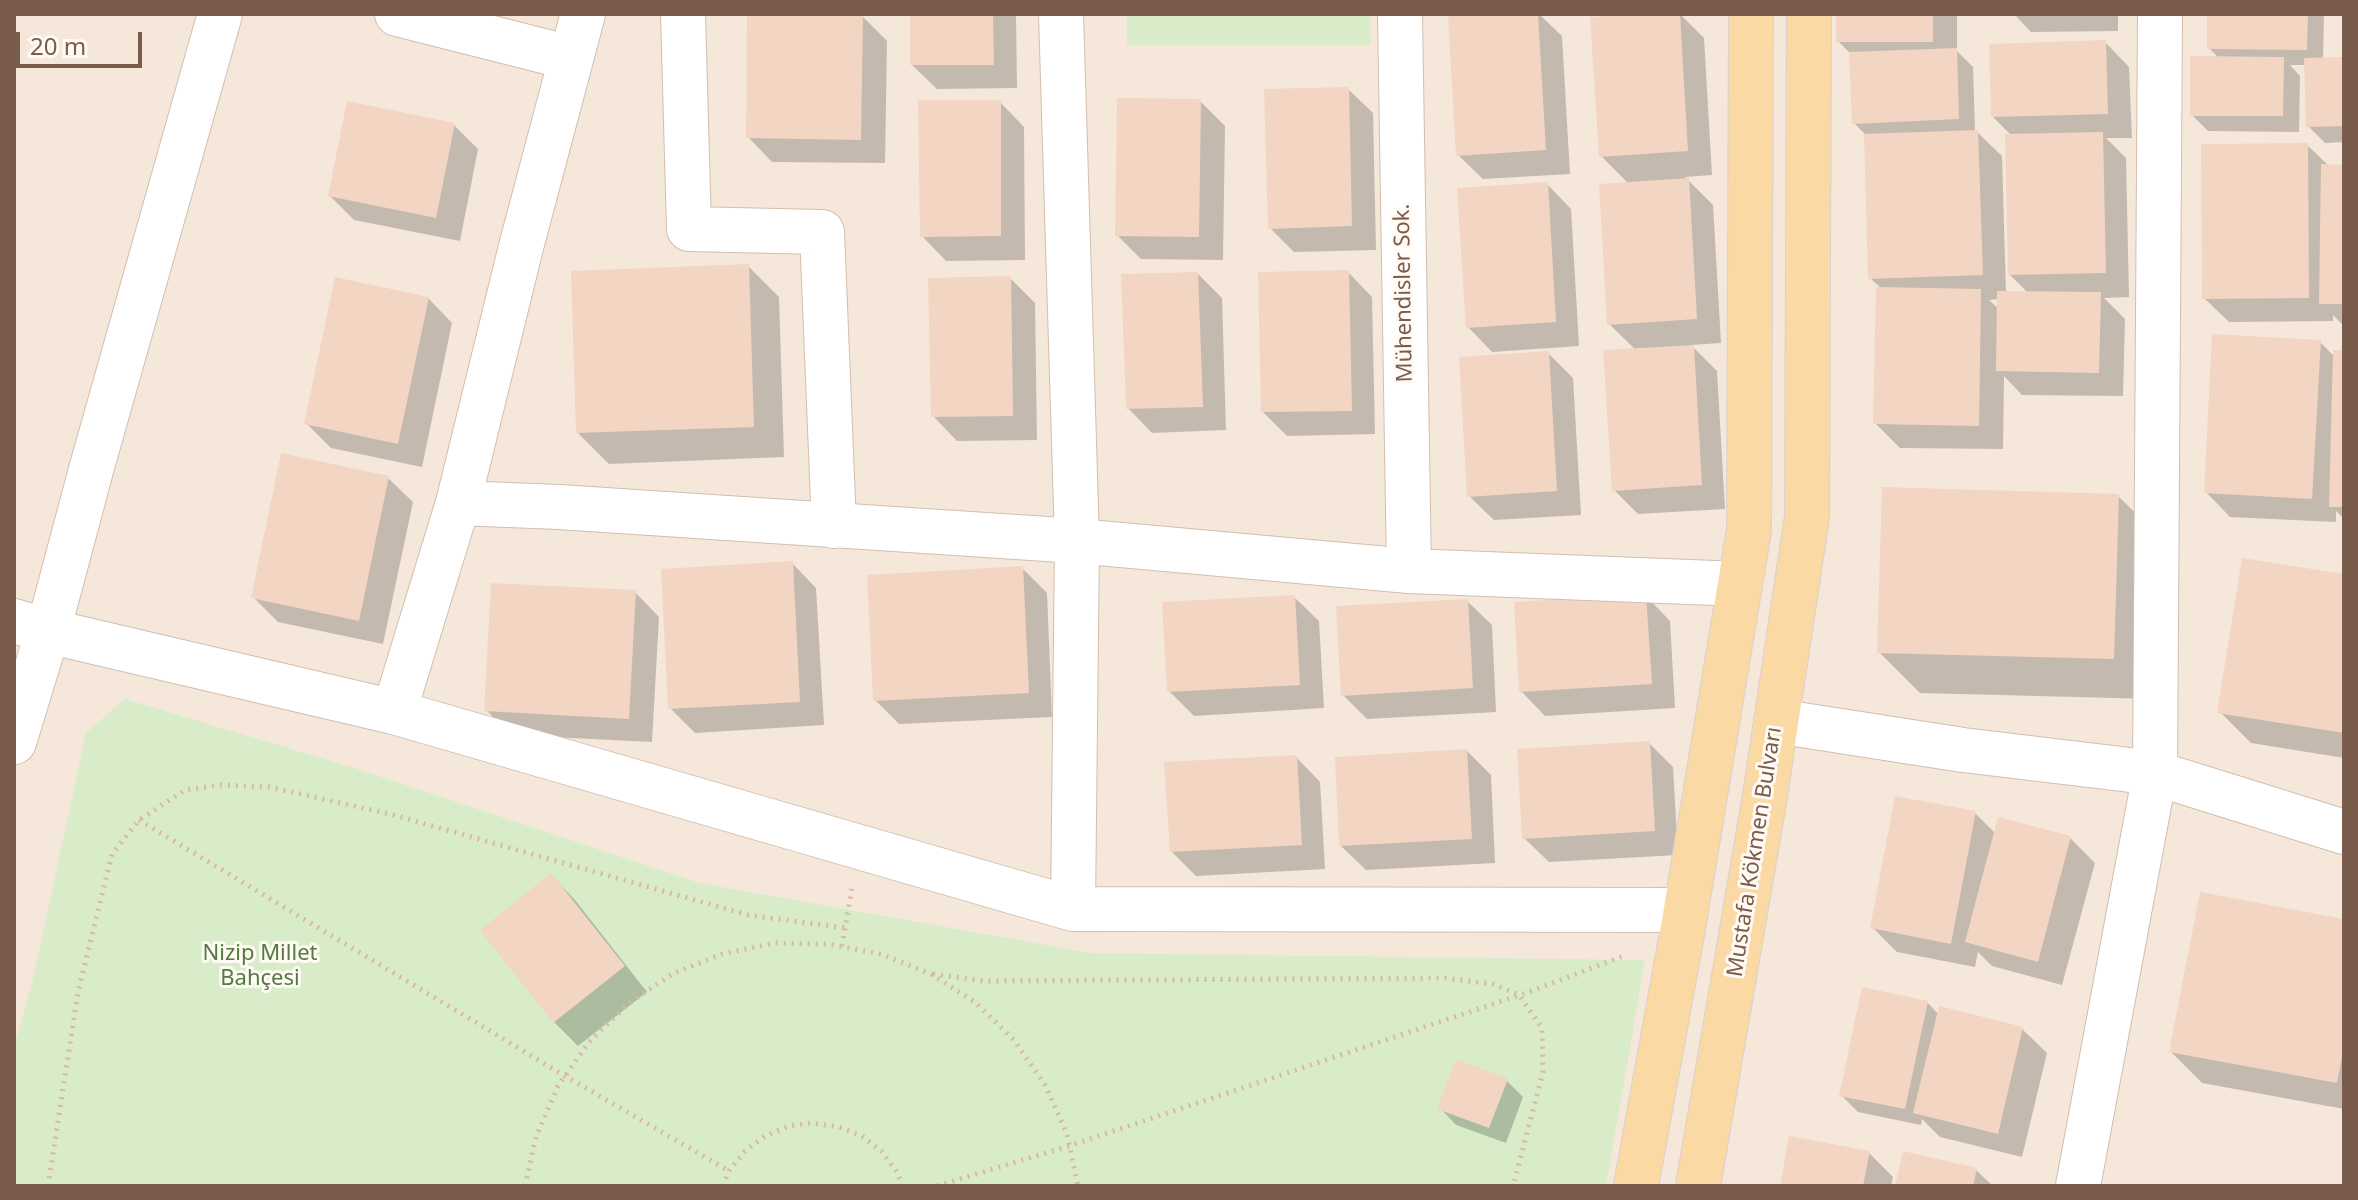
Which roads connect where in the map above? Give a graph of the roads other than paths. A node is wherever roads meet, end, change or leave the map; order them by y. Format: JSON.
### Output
{"nodes":[{"id":1,"x":220,"y":14,"type":"edge"},
{"id":2,"x":397,"y":14,"type":"edge"},
{"id":3,"x":583,"y":14,"type":"edge"},
{"id":4,"x":683,"y":14,"type":"edge"},
{"id":5,"x":1061,"y":14,"type":"edge"},
{"id":6,"x":1400,"y":14,"type":"edge"},
{"id":7,"x":1751,"y":14,"type":"edge"},
{"id":8,"x":1809,"y":14,"type":"edge"},
{"id":9,"x":2160,"y":14,"type":"edge"},
{"id":10,"x":571,"y":58,"type":"junction"},
{"id":11,"x":458,"y":503,"type":"junction"},
{"id":12,"x":834,"y":526,"type":"junction"},
{"id":13,"x":1077,"y":541,"type":"junction"},
{"id":14,"x":1409,"y":571,"type":"junction"},
{"id":15,"x":1740,"y":584,"type":"junction"},
{"id":16,"x":31,"y":626,"type":"edge"},
{"id":17,"x":394,"y":712,"type":"junction"},
{"id":18,"x":1776,"y":721,"type":"junction"},
{"id":19,"x":14,"y":742,"type":"edge"},
{"id":20,"x":2155,"y":773,"type":"junction"},
{"id":21,"x":2344,"y":832,"type":"edge"},
{"id":22,"x":1073,"y":909,"type":"junction"},
{"id":23,"x":1684,"y":922,"type":"junction"},
{"id":24,"x":1636,"y":1186,"type":"edge"},
{"id":25,"x":1698,"y":1186,"type":"edge"},
{"id":26,"x":2078,"y":1186,"type":"edge"}],
"edges":[{"from":1,"to":16,"type":"street"},
{"from":2,"to":10,"type":"street"},
{"from":3,"to":10,"type":"street"},
{"from":4,"to":12,"type":"street"},
{"from":5,"to":13,"type":"street"},
{"from":6,"to":14,"type":"street","name":"Mühendisler Sok."},
{"from":7,"to":15,"type":"main road"},
{"from":8,"to":18,"type":"main road","name":"Mustafa Kökmen Bulvarı"},
{"from":9,"to":20,"type":"street"},
{"from":10,"to":11,"type":"street"},
{"from":11,"to":12,"type":"street"},
{"from":11,"to":17,"type":"street"},
{"from":12,"to":13,"type":"street"},
{"from":13,"to":14,"type":"street"},
{"from":13,"to":22,"type":"street"},
{"from":14,"to":15,"type":"street"},
{"from":15,"to":23,"type":"main road"},
{"from":16,"to":17,"type":"street"},
{"from":16,"to":19,"type":"street"},
{"from":17,"to":22,"type":"street"},
{"from":18,"to":20,"type":"street"},
{"from":18,"to":25,"type":"main road","name":"Mustafa Kökmen Bulvarı"},
{"from":20,"to":21,"type":"street"},
{"from":20,"to":26,"type":"street"},
{"from":22,"to":23,"type":"street"},
{"from":23,"to":24,"type":"main road"}]}
